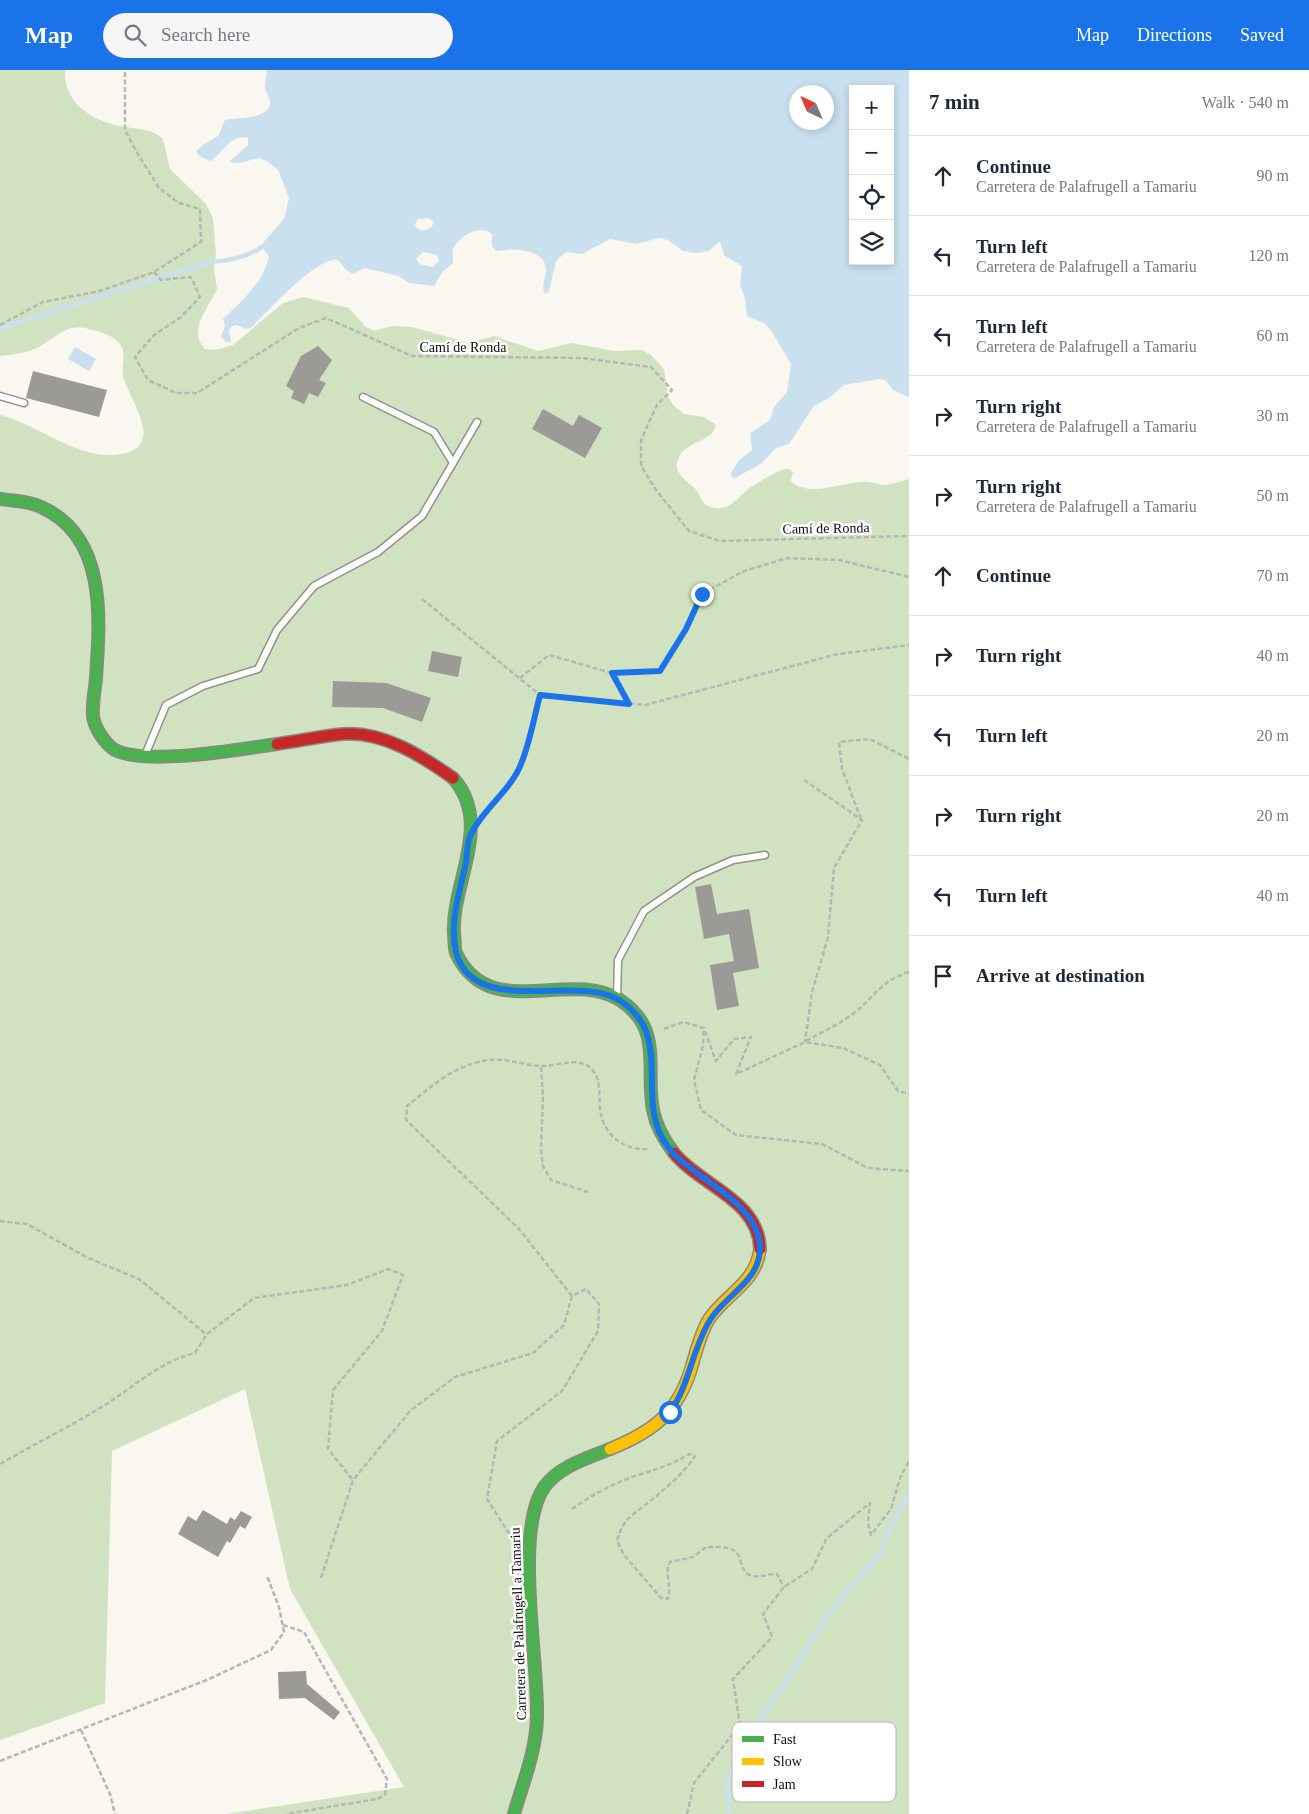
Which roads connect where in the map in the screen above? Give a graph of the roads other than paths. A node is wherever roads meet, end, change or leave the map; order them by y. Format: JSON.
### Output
{"nodes":[{"id":1,"x":0,"y":396,"type":"edge"},
{"id":2,"x":363,"y":396,"type":"dead end"},
{"id":3,"x":24,"y":403,"type":"dead end"},
{"id":4,"x":477,"y":422,"type":"dead end"},
{"id":5,"x":453,"y":462,"type":"junction"},
{"id":6,"x":0,"y":499,"type":"edge"},
{"id":7,"x":145,"y":757,"type":"junction"},
{"id":8,"x":766,"y":855,"type":"dead end"},
{"id":9,"x":617,"y":999,"type":"junction"},
{"id":10,"x":514,"y":1814,"type":"edge"}],
"edges":[{"from":1,"to":3,"type":"lane"},
{"from":2,"to":5,"type":"lane"},
{"from":4,"to":5,"type":"lane"},
{"from":5,"to":7,"type":"lane"},
{"from":6,"to":7,"type":"street","name":"Carretera de Palafrugell a Tamariu"},
{"from":7,"to":9,"type":"street","name":"Carretera de Palafrugell a Tamariu"},
{"from":8,"to":9,"type":"lane"},
{"from":9,"to":10,"type":"street","name":"Carretera de Palafrugell a Tamariu"}]}
